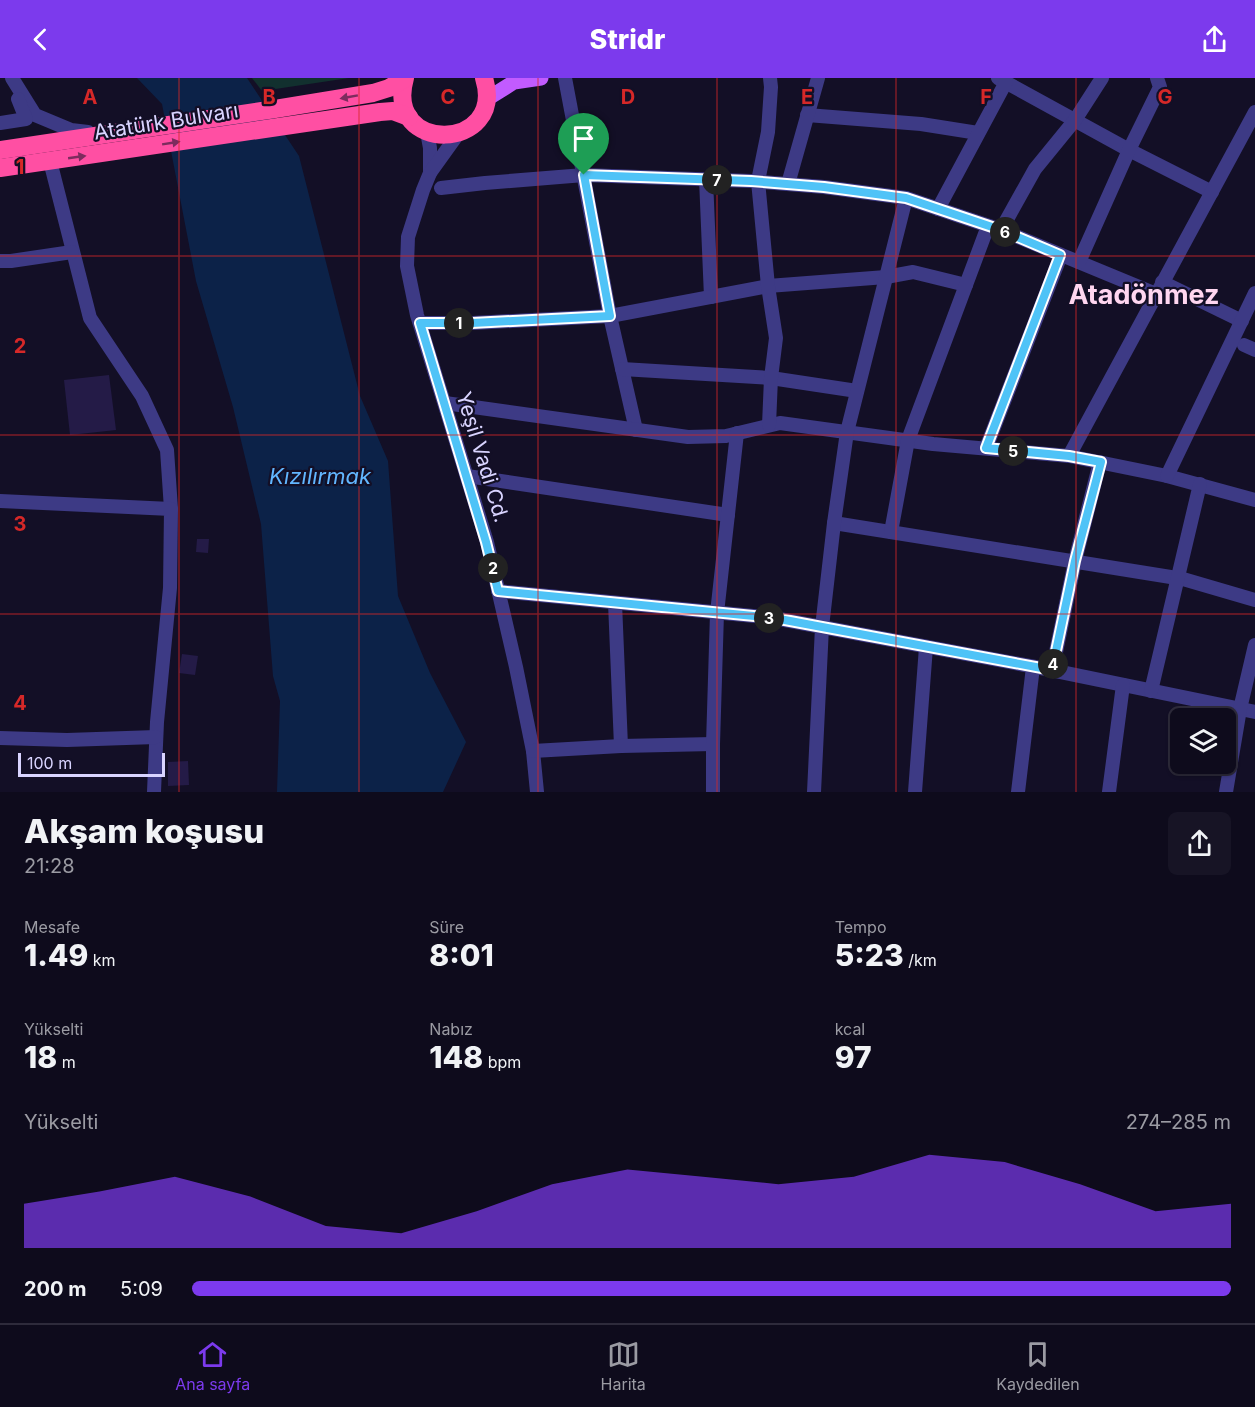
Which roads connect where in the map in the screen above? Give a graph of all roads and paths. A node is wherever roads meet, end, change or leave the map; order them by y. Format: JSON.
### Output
{"nodes":[{"id":1,"x":10,"y":78,"type":"edge"},
{"id":2,"x":404,"y":78,"type":"edge"},
{"id":3,"x":484,"y":78,"type":"edge"},
{"id":4,"x":541,"y":78,"type":"edge"},
{"id":5,"x":565,"y":78,"type":"edge"},
{"id":6,"x":770,"y":78,"type":"edge"},
{"id":7,"x":818,"y":78,"type":"edge"},
{"id":8,"x":1102,"y":78,"type":"edge"},
{"id":9,"x":1157,"y":78,"type":"edge"},
{"id":10,"x":1002,"y":80,"type":"edge"},
{"id":11,"x":487,"y":99,"type":"junction"},
{"id":12,"x":1255,"y":112,"type":"edge"},
{"id":13,"x":807,"y":115,"type":"junction"},
{"id":14,"x":409,"y":117,"type":"junction"},
{"id":15,"x":278,"y":118,"type":"junction"},
{"id":16,"x":1075,"y":120,"type":"junction"},
{"id":17,"x":0,"y":123,"type":"edge"},
{"id":18,"x":427,"y":132,"type":"junction"},
{"id":19,"x":978,"y":133,"type":"junction"},
{"id":20,"x":458,"y":134,"type":"junction"},
{"id":21,"x":111,"y":143,"type":"junction"},
{"id":22,"x":0,"y":150,"type":"edge"},
{"id":23,"x":1129,"y":150,"type":"junction"},
{"id":24,"x":50,"y":161,"type":"junction"},
{"id":25,"x":0,"y":168,"type":"edge"},
{"id":26,"x":430,"y":172,"type":"junction"},
{"id":27,"x":584,"y":175,"type":"junction"},
{"id":28,"x":706,"y":179,"type":"junction"},
{"id":29,"x":759,"y":182,"type":"junction"},
{"id":30,"x":788,"y":184,"type":"junction"},
{"id":31,"x":441,"y":189,"type":"dead end"},
{"id":32,"x":1212,"y":192,"type":"junction"},
{"id":33,"x":906,"y":198,"type":"junction"},
{"id":34,"x":938,"y":209,"type":"junction"},
{"id":35,"x":995,"y":228,"type":"junction"},
{"id":36,"x":72,"y":252,"type":"junction"},
{"id":37,"x":1060,"y":255,"type":"junction"},
{"id":38,"x":0,"y":261,"type":"edge"},
{"id":39,"x":1079,"y":262,"type":"junction"},
{"id":40,"x":886,"y":277,"type":"junction"},
{"id":41,"x":966,"y":285,"type":"junction"},
{"id":42,"x":768,"y":286,"type":"junction"},
{"id":43,"x":1159,"y":288,"type":"junction"},
{"id":44,"x":1255,"y":293,"type":"edge"},
{"id":45,"x":711,"y":297,"type":"junction"},
{"id":46,"x":610,"y":316,"type":"junction"},
{"id":47,"x":1242,"y":321,"type":"junction"},
{"id":48,"x":420,"y":323,"type":"junction"},
{"id":49,"x":622,"y":369,"type":"junction"},
{"id":50,"x":771,"y":378,"type":"junction"},
{"id":51,"x":857,"y":391,"type":"junction"},
{"id":52,"x":445,"y":403,"type":"junction"},
{"id":53,"x":769,"y":425,"type":"junction"},
{"id":54,"x":636,"y":430,"type":"junction"},
{"id":55,"x":847,"y":432,"type":"junction"},
{"id":56,"x":737,"y":433,"type":"junction"},
{"id":57,"x":908,"y":440,"type":"junction"},
{"id":58,"x":986,"y":448,"type":"junction"},
{"id":59,"x":1069,"y":456,"type":"junction"},
{"id":60,"x":1101,"y":462,"type":"junction"},
{"id":61,"x":466,"y":476,"type":"junction"},
{"id":62,"x":1167,"y":476,"type":"junction"},
{"id":63,"x":1200,"y":484,"type":"junction"},
{"id":64,"x":1255,"y":500,"type":"edge"},
{"id":65,"x":0,"y":501,"type":"edge"},
{"id":66,"x":171,"y":509,"type":"junction"},
{"id":67,"x":728,"y":515,"type":"junction"},
{"id":68,"x":834,"y":523,"type":"junction"},
{"id":69,"x":891,"y":532,"type":"junction"},
{"id":70,"x":1075,"y":561,"type":"junction"},
{"id":71,"x":1177,"y":578,"type":"junction"},
{"id":72,"x":498,"y":591,"type":"junction"},
{"id":73,"x":1255,"y":600,"type":"edge"},
{"id":74,"x":615,"y":603,"type":"junction"},
{"id":75,"x":717,"y":613,"type":"junction"},
{"id":76,"x":822,"y":627,"type":"junction"},
{"id":77,"x":1255,"y":645,"type":"edge"},
{"id":78,"x":926,"y":647,"type":"junction"},
{"id":79,"x":1033,"y":667,"type":"junction"},
{"id":80,"x":1052,"y":670,"type":"junction"},
{"id":81,"x":1123,"y":685,"type":"junction"},
{"id":82,"x":1151,"y":691,"type":"junction"},
{"id":83,"x":1240,"y":709,"type":"junction"},
{"id":84,"x":1255,"y":712,"type":"edge"},
{"id":85,"x":0,"y":738,"type":"edge"},
{"id":86,"x":156,"y":738,"type":"junction"},
{"id":87,"x":713,"y":744,"type":"junction"},
{"id":88,"x":621,"y":746,"type":"junction"},
{"id":89,"x":533,"y":751,"type":"junction"},
{"id":90,"x":154,"y":792,"type":"edge"},
{"id":91,"x":537,"y":792,"type":"edge"},
{"id":92,"x":713,"y":792,"type":"edge"},
{"id":93,"x":814,"y":792,"type":"edge"},
{"id":94,"x":915,"y":792,"type":"edge"},
{"id":95,"x":1018,"y":792,"type":"edge"},
{"id":96,"x":1109,"y":792,"type":"edge"},
{"id":97,"x":1226,"y":792,"type":"edge"}],
"edges":[{"from":1,"to":17,"type":"street"},
{"from":1,"to":21,"type":"street"},
{"from":2,"to":14,"type":"highway","name":"Atatürk Bulvarı"},
{"from":2,"to":15,"type":"highway","name":"Atatürk Bulvarı","one_way":true},
{"from":3,"to":11,"type":"highway"},
{"from":4,"to":11,"type":"main road"},
{"from":5,"to":27,"type":"street"},
{"from":6,"to":29,"type":"street"},
{"from":7,"to":13,"type":"street"},
{"from":8,"to":16,"type":"street"},
{"from":9,"to":23,"type":"street"},
{"from":10,"to":16,"type":"street"},
{"from":10,"to":19,"type":"street"},
{"from":11,"to":20,"type":"highway"},
{"from":12,"to":32,"type":"street"},
{"from":13,"to":19,"type":"street"},
{"from":13,"to":30,"type":"street"},
{"from":14,"to":15,"type":"highway","name":"Atatürk Bulvarı"},
{"from":14,"to":18,"type":"highway","name":"Atatürk Bulvarı"},
{"from":15,"to":21,"type":"highway","name":"Atatürk Bulvarı"},
{"from":16,"to":23,"type":"street"},
{"from":16,"to":35,"type":"street"},
{"from":18,"to":20,"type":"highway"},
{"from":18,"to":26,"type":"street"},
{"from":19,"to":34,"type":"street"},
{"from":20,"to":26,"type":"street"},
{"from":21,"to":22,"type":"highway","name":"Atatürk Bulvarı"},
{"from":24,"to":21,"type":"highway","name":"Atatürk Bulvarı","one_way":true},
{"from":23,"to":32,"type":"street"},
{"from":23,"to":39,"type":"street"},
{"from":24,"to":25,"type":"highway","name":"Atatürk Bulvarı"},
{"from":24,"to":36,"type":"street"},
{"from":26,"to":48,"type":"street","name":"Yeşil Vadi Cd."},
{"from":27,"to":28,"type":"street"},
{"from":27,"to":31,"type":"street"},
{"from":27,"to":46,"type":"street"},
{"from":28,"to":29,"type":"street"},
{"from":28,"to":45,"type":"street"},
{"from":29,"to":30,"type":"street"},
{"from":29,"to":42,"type":"street"},
{"from":30,"to":33,"type":"street"},
{"from":32,"to":43,"type":"street"},
{"from":33,"to":34,"type":"street"},
{"from":33,"to":40,"type":"street"},
{"from":34,"to":35,"type":"street"},
{"from":35,"to":37,"type":"street"},
{"from":35,"to":41,"type":"street"},
{"from":36,"to":38,"type":"street"},
{"from":36,"to":66,"type":"street"},
{"from":37,"to":39,"type":"street"},
{"from":37,"to":58,"type":"street"},
{"from":39,"to":43,"type":"street"},
{"from":40,"to":41,"type":"street"},
{"from":40,"to":42,"type":"street"},
{"from":40,"to":51,"type":"street"},
{"from":41,"to":57,"type":"street"},
{"from":42,"to":45,"type":"street"},
{"from":42,"to":50,"type":"street"},
{"from":43,"to":47,"type":"street"},
{"from":43,"to":59,"type":"street"},
{"from":44,"to":47,"type":"street"},
{"from":45,"to":46,"type":"street"},
{"from":46,"to":48,"type":"street"},
{"from":46,"to":49,"type":"street"},
{"from":47,"to":62,"type":"street"},
{"from":48,"to":52,"type":"street","name":"Yeşil Vadi Cd."},
{"from":49,"to":50,"type":"street"},
{"from":49,"to":54,"type":"street"},
{"from":50,"to":51,"type":"street"},
{"from":50,"to":53,"type":"street"},
{"from":51,"to":55,"type":"street"},
{"from":52,"to":54,"type":"street"},
{"from":52,"to":61,"type":"street","name":"Yeşil Vadi Cd."},
{"from":53,"to":55,"type":"street"},
{"from":53,"to":56,"type":"street"},
{"from":54,"to":56,"type":"street"},
{"from":55,"to":57,"type":"street"},
{"from":55,"to":68,"type":"street"},
{"from":56,"to":67,"type":"street"},
{"from":57,"to":58,"type":"street"},
{"from":57,"to":69,"type":"street"},
{"from":58,"to":59,"type":"street"},
{"from":59,"to":60,"type":"street"},
{"from":60,"to":62,"type":"street"},
{"from":60,"to":70,"type":"street"},
{"from":61,"to":67,"type":"street"},
{"from":61,"to":72,"type":"street","name":"Yeşil Vadi Cd."},
{"from":62,"to":63,"type":"street"},
{"from":63,"to":64,"type":"street"},
{"from":63,"to":71,"type":"street"},
{"from":65,"to":66,"type":"street"},
{"from":66,"to":86,"type":"street"},
{"from":67,"to":75,"type":"street"},
{"from":68,"to":69,"type":"street"},
{"from":68,"to":76,"type":"street"},
{"from":69,"to":70,"type":"street"},
{"from":70,"to":71,"type":"street"},
{"from":70,"to":80,"type":"street"},
{"from":71,"to":73,"type":"street"},
{"from":71,"to":82,"type":"street"},
{"from":72,"to":74,"type":"street"},
{"from":72,"to":89,"type":"street","name":"Yeşil Vadi Cd."},
{"from":74,"to":75,"type":"street"},
{"from":74,"to":88,"type":"street"},
{"from":75,"to":76,"type":"street"},
{"from":75,"to":87,"type":"street"},
{"from":76,"to":78,"type":"street"},
{"from":76,"to":93,"type":"street"},
{"from":77,"to":83,"type":"street"},
{"from":78,"to":79,"type":"street"},
{"from":78,"to":94,"type":"street"},
{"from":79,"to":80,"type":"street"},
{"from":79,"to":95,"type":"street"},
{"from":80,"to":81,"type":"street"},
{"from":81,"to":82,"type":"street"},
{"from":81,"to":96,"type":"street"},
{"from":82,"to":83,"type":"street"},
{"from":83,"to":84,"type":"street"},
{"from":83,"to":97,"type":"street"},
{"from":85,"to":86,"type":"street"},
{"from":86,"to":90,"type":"street"},
{"from":87,"to":88,"type":"street"},
{"from":87,"to":92,"type":"street"},
{"from":88,"to":89,"type":"street"},
{"from":89,"to":91,"type":"street","name":"Yeşil Vadi Cd."}]}
